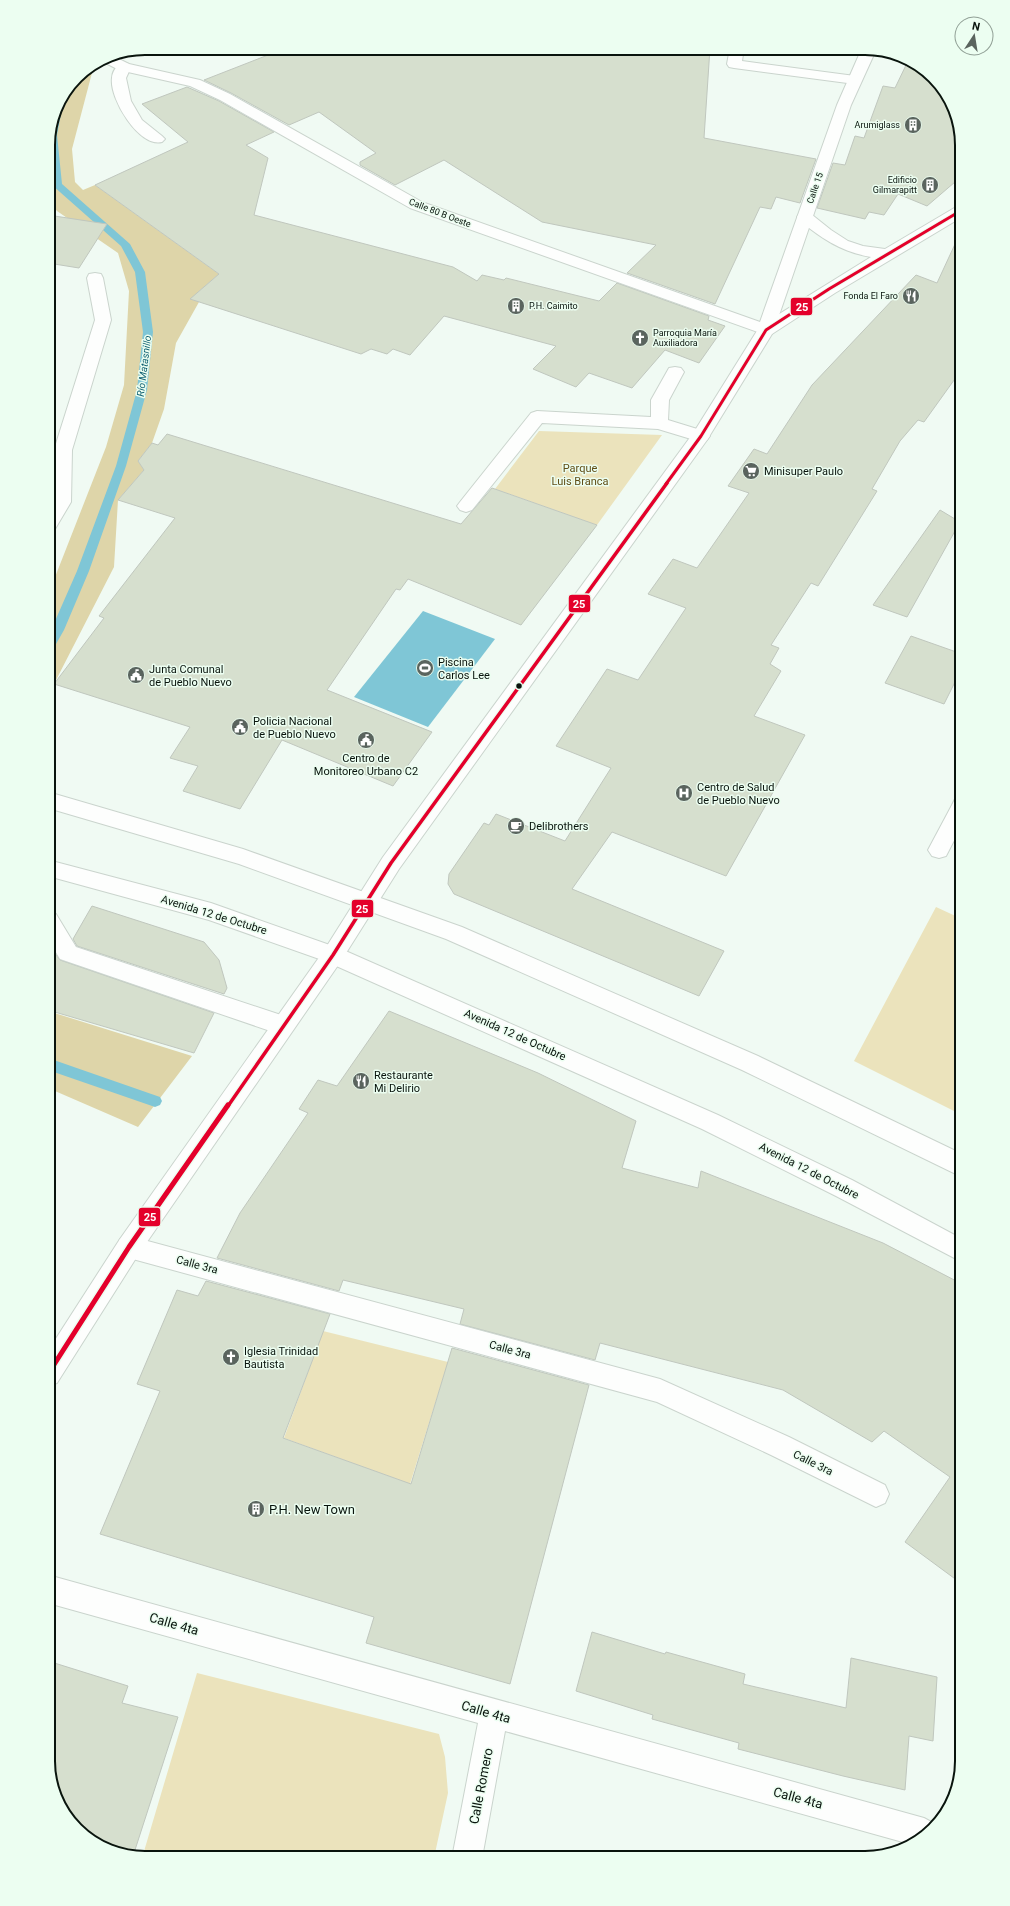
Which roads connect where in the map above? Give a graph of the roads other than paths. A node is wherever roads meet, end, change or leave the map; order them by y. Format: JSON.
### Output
{"nodes":[{"id":1,"x":736,"y":55,"type":"edge"},
{"id":2,"x":866,"y":55,"type":"edge"},
{"id":3,"x":113,"y":61,"type":"edge"},
{"id":4,"x":124,"y":67,"type":"junction"},
{"id":5,"x":855,"y":80,"type":"junction"},
{"id":6,"x":157,"y":139,"type":"dead end"},
{"id":7,"x":805,"y":217,"type":"junction"},
{"id":8,"x":955,"y":217,"type":"edge"},
{"id":9,"x":888,"y":254,"type":"junction"},
{"id":10,"x":95,"y":278,"type":"dead end"},
{"id":11,"x":766,"y":330,"type":"junction"},
{"id":12,"x":675,"y":372,"type":"dead end"},
{"id":13,"x":659,"y":423,"type":"junction"},
{"id":14,"x":701,"y":436,"type":"junction"},
{"id":15,"x":466,"y":506,"type":"dead end"},
{"id":16,"x":55,"y":514,"type":"edge"},
{"id":17,"x":55,"y":802,"type":"edge"},
{"id":18,"x":955,"y":819,"type":"edge"},
{"id":19,"x":939,"y":850,"type":"dead end"},
{"id":20,"x":55,"y":870,"type":"edge"},
{"id":21,"x":364,"y":902,"type":"junction"},
{"id":22,"x":55,"y":932,"type":"edge"},
{"id":23,"x":333,"y":955,"type":"junction"},
{"id":24,"x":282,"y":1025,"type":"junction"},
{"id":25,"x":955,"y":1163,"type":"edge"},
{"id":26,"x":129,"y":1247,"type":"junction"},
{"id":27,"x":955,"y":1247,"type":"edge"},
{"id":28,"x":55,"y":1363,"type":"edge"},
{"id":29,"x":876,"y":1494,"type":"dead end"},
{"id":30,"x":55,"y":1591,"type":"edge"},
{"id":31,"x":494,"y":1714,"type":"junction"},
{"id":32,"x":920,"y":1832,"type":"edge"},
{"id":33,"x":468,"y":1851,"type":"edge"}],
"edges":[{"from":1,"to":5,"type":"main road"},
{"from":2,"to":5,"type":"main road","name":"Calle 15"},
{"from":3,"to":4,"type":"main road","name":"Calle 80 B Oeste"},
{"from":4,"to":6,"type":"main road"},
{"from":4,"to":11,"type":"main road","name":"Calle 80 B Oeste"},
{"from":5,"to":7,"type":"main road","name":"Calle 15"},
{"from":7,"to":9,"type":"main road"},
{"from":7,"to":11,"type":"main road","name":"Calle 15"},
{"from":8,"to":9,"type":"main road"},
{"from":9,"to":11,"type":"main road"},
{"from":10,"to":16,"type":"main road"},
{"from":11,"to":14,"type":"main road"},
{"from":12,"to":13,"type":"main road"},
{"from":13,"to":14,"type":"main road"},
{"from":13,"to":15,"type":"main road"},
{"from":14,"to":21,"type":"main road"},
{"from":17,"to":21,"type":"main road"},
{"from":18,"to":19,"type":"main road"},
{"from":20,"to":23,"type":"main road","name":"Avenida 12 de Octubre"},
{"from":21,"to":23,"type":"main road"},
{"from":21,"to":25,"type":"main road"},
{"from":22,"to":24,"type":"main road"},
{"from":23,"to":24,"type":"main road"},
{"from":23,"to":27,"type":"main road","name":"Avenida 12 de Octubre"},
{"from":24,"to":26,"type":"main road"},
{"from":26,"to":28,"type":"main road"},
{"from":26,"to":29,"type":"main road","name":"Calle 3ra"},
{"from":30,"to":31,"type":"main road","name":"Calle 4ta"},
{"from":31,"to":32,"type":"main road","name":"Calle 4ta"},
{"from":31,"to":33,"type":"main road","name":"Calle Romero"}]}
